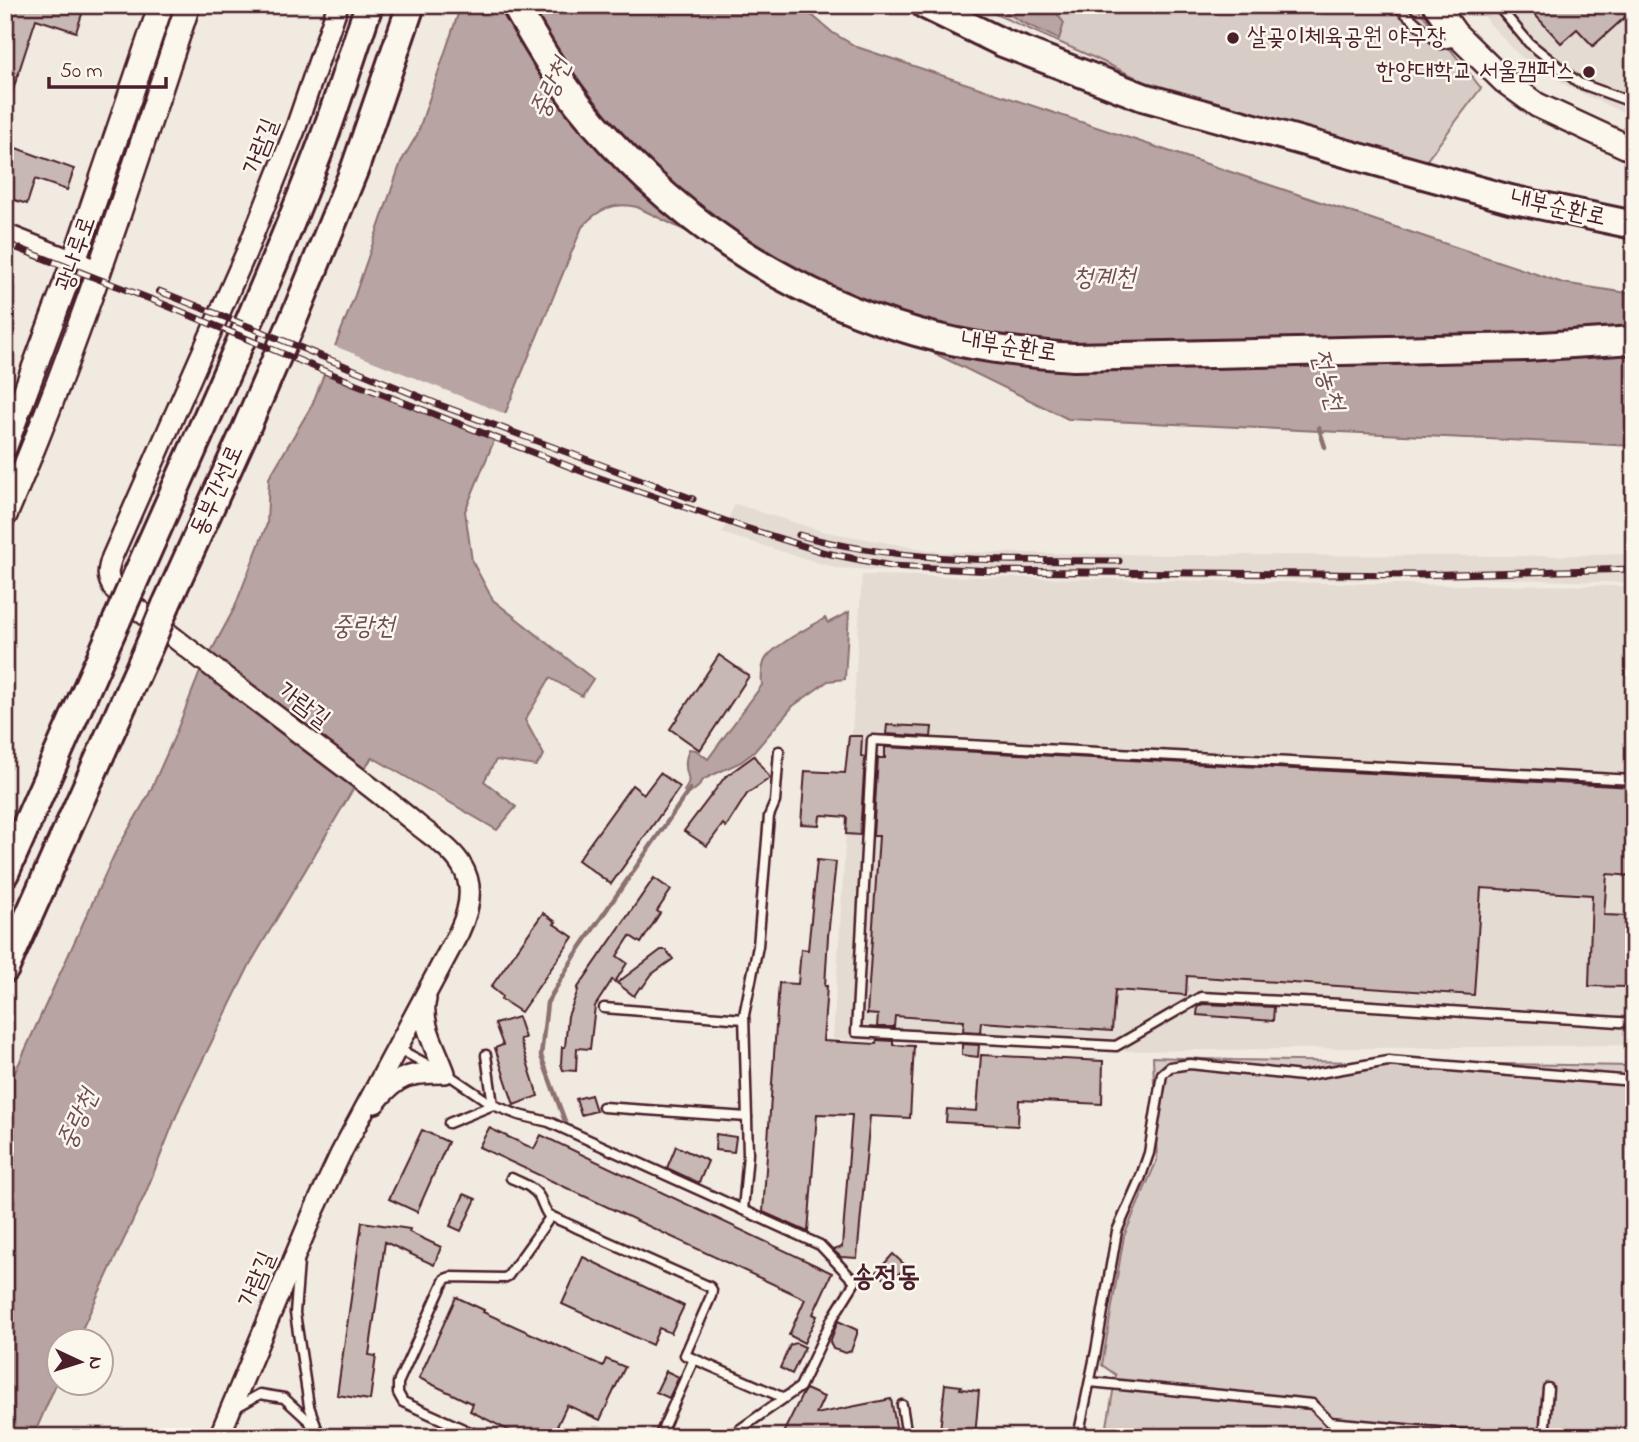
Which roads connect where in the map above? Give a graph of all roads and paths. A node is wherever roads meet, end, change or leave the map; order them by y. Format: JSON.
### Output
{"nodes":[{"id":1,"x":161,"y":5,"type":"edge"},
{"id":2,"x":188,"y":5,"type":"edge"},
{"id":3,"x":338,"y":5,"type":"edge"},
{"id":4,"x":369,"y":5,"type":"edge"},
{"id":5,"x":411,"y":5,"type":"edge"},
{"id":6,"x":515,"y":5,"type":"edge"},
{"id":7,"x":925,"y":5,"type":"edge"},
{"id":8,"x":1396,"y":5,"type":"edge"},
{"id":9,"x":1435,"y":5,"type":"edge"},
{"id":10,"x":1454,"y":5,"type":"edge"},
{"id":11,"x":1497,"y":5,"type":"edge"},
{"id":12,"x":1463,"y":41,"type":"junction"},
{"id":13,"x":1634,"y":103,"type":"edge"},
{"id":14,"x":1634,"y":134,"type":"edge"},
{"id":15,"x":1634,"y":150,"type":"edge"},
{"id":16,"x":1634,"y":225,"type":"edge"},
{"id":17,"x":5,"y":234,"type":"edge"},
{"id":18,"x":74,"y":261,"type":"junction"},
{"id":19,"x":99,"y":271,"type":"junction"},
{"id":20,"x":1634,"y":340,"type":"edge"},
{"id":21,"x":5,"y":446,"type":"edge"},
{"id":22,"x":5,"y":515,"type":"edge"},
{"id":23,"x":779,"y":751,"type":"dead end"},
{"id":24,"x":1634,"y":780,"type":"edge"},
{"id":25,"x":5,"y":873,"type":"edge"},
{"id":26,"x":5,"y":969,"type":"edge"},
{"id":27,"x":429,"y":989,"type":"junction"},
{"id":28,"x":604,"y":1008,"type":"dead end"},
{"id":29,"x":744,"y":1019,"type":"junction"},
{"id":30,"x":1634,"y":1023,"type":"edge"},
{"id":31,"x":397,"y":1048,"type":"junction"},
{"id":32,"x":486,"y":1055,"type":"dead end"},
{"id":33,"x":445,"y":1073,"type":"junction"},
{"id":34,"x":1634,"y":1081,"type":"edge"},
{"id":35,"x":493,"y":1105,"type":"junction"},
{"id":36,"x":603,"y":1107,"type":"dead end"},
{"id":37,"x":362,"y":1111,"type":"junction"},
{"id":38,"x":747,"y":1117,"type":"junction"},
{"id":39,"x":449,"y":1123,"type":"dead end"},
{"id":40,"x":511,"y":1178,"type":"dead end"},
{"id":41,"x":743,"y":1210,"type":"junction"},
{"id":42,"x":551,"y":1216,"type":"junction"},
{"id":43,"x":301,"y":1242,"type":"junction"},
{"id":44,"x":694,"y":1359,"type":"junction"},
{"id":45,"x":1090,"y":1382,"type":"junction"},
{"id":46,"x":1548,"y":1388,"type":"dead end"},
{"id":47,"x":784,"y":1398,"type":"junction"},
{"id":48,"x":902,"y":1405,"type":"dead end"},
{"id":49,"x":230,"y":1411,"type":"junction"},
{"id":50,"x":219,"y":1437,"type":"edge"},
{"id":51,"x":319,"y":1437,"type":"edge"},
{"id":52,"x":481,"y":1437,"type":"edge"},
{"id":53,"x":659,"y":1437,"type":"edge"},
{"id":54,"x":729,"y":1437,"type":"edge"},
{"id":55,"x":907,"y":1437,"type":"edge"},
{"id":56,"x":1079,"y":1437,"type":"edge"},
{"id":57,"x":1491,"y":1437,"type":"edge"},
{"id":58,"x":1544,"y":1437,"type":"edge"}],
"edges":[{"from":1,"to":18,"type":"main road","name":"광나루로"},
{"from":2,"to":19,"type":"main road","name":"광나루로"},
{"from":3,"to":27,"type":"street","name":"가람길"},
{"from":4,"to":25,"type":"highway","name":"동부간선로","bridge":true},
{"from":5,"to":26,"type":"highway","name":"동부간선로","bridge":true},
{"from":6,"to":20,"type":"highway","name":"내부순환로"},
{"from":7,"to":16,"type":"highway","name":"내부순환로"},
{"from":8,"to":12,"type":"lane"},
{"from":9,"to":12,"type":"main road"},
{"from":10,"to":14,"type":"main road"},
{"from":11,"to":13,"type":"lane"},
{"from":12,"to":15,"type":"main road"},
{"from":17,"to":18,"type":"street"},
{"from":18,"to":19,"type":"street"},
{"from":18,"to":21,"type":"main road","name":"광나루로"},
{"from":19,"to":22,"type":"main road","name":"광나루로"},
{"from":23,"to":29,"type":"lane"},
{"from":24,"to":30,"type":"lane"},
{"from":27,"to":31,"type":"street","name":"가람길"},
{"from":27,"to":33,"type":"street"},
{"from":28,"to":29,"type":"lane"},
{"from":29,"to":38,"type":"lane"},
{"from":31,"to":33,"type":"lane"},
{"from":31,"to":37,"type":"street","name":"가람길"},
{"from":32,"to":35,"type":"lane"},
{"from":33,"to":35,"type":"lane"},
{"from":33,"to":37,"type":"street"},
{"from":34,"to":45,"type":"lane"},
{"from":35,"to":39,"type":"lane"},
{"from":35,"to":41,"type":"lane"},
{"from":36,"to":38,"type":"lane"},
{"from":37,"to":43,"type":"street","name":"가람길"},
{"from":38,"to":41,"type":"lane"},
{"from":40,"to":42,"type":"lane"},
{"from":41,"to":47,"type":"lane"},
{"from":42,"to":44,"type":"lane"},
{"from":42,"to":52,"type":"lane"},
{"from":43,"to":49,"type":"street","name":"가람길"},
{"from":43,"to":51,"type":"lane"},
{"from":44,"to":47,"type":"lane"},
{"from":44,"to":53,"type":"lane"},
{"from":45,"to":56,"type":"lane"},
{"from":45,"to":57,"type":"lane"},
{"from":46,"to":58,"type":"lane"},
{"from":47,"to":54,"type":"lane"},
{"from":48,"to":55,"type":"lane"},
{"from":49,"to":50,"type":"street","name":"가람길"},
{"from":49,"to":51,"type":"lane"}]}
